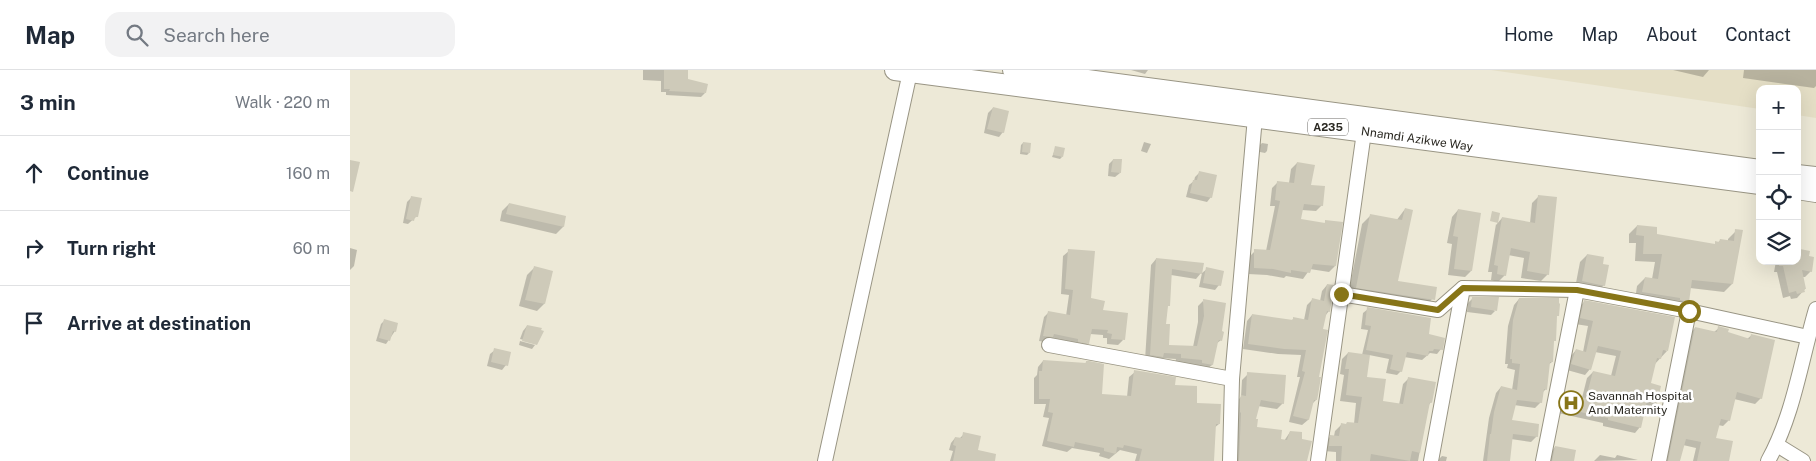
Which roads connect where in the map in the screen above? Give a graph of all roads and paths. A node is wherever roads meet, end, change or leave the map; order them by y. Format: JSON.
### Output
{"nodes":[{"id":1,"x":1013,"y":70,"type":"edge"},
{"id":2,"x":903,"y":71,"type":"edge"},
{"id":3,"x":1255,"y":117,"type":"junction"},
{"id":4,"x":1364,"y":132,"type":"junction"},
{"id":5,"x":1756,"y":169,"type":"edge"},
{"id":6,"x":1801,"y":175,"type":"edge"},
{"id":7,"x":1816,"y":177,"type":"edge"},
{"id":8,"x":1756,"y":183,"type":"edge"},
{"id":9,"x":1801,"y":190,"type":"edge"},
{"id":10,"x":1816,"y":192,"type":"edge"},
{"id":11,"x":1463,"y":288,"type":"junction"},
{"id":12,"x":1577,"y":290,"type":"junction"},
{"id":13,"x":1341,"y":294,"type":"junction"},
{"id":14,"x":1816,"y":309,"type":"edge"},
{"id":15,"x":1689,"y":311,"type":"junction"},
{"id":16,"x":1808,"y":337,"type":"junction"},
{"id":17,"x":1049,"y":345,"type":"dead end"},
{"id":18,"x":1232,"y":379,"type":"junction"},
{"id":19,"x":1777,"y":446,"type":"junction"},
{"id":20,"x":825,"y":461,"type":"edge"},
{"id":21,"x":1230,"y":461,"type":"edge"},
{"id":22,"x":1318,"y":461,"type":"edge"},
{"id":23,"x":1431,"y":461,"type":"edge"},
{"id":24,"x":1544,"y":461,"type":"edge"},
{"id":25,"x":1659,"y":461,"type":"edge"},
{"id":26,"x":1768,"y":461,"type":"edge"},
{"id":27,"x":1803,"y":461,"type":"edge"}],
"edges":[{"from":1,"to":5,"type":"highway","name":"Nnamdi Azikwe Way","number":"A235"},
{"from":2,"to":3,"type":"highway","name":"Nnamdi Azikwe Way","number":"A235"},
{"from":2,"to":20,"type":"street"},
{"from":3,"to":4,"type":"highway","name":"Nnamdi Azikwe Way","number":"A235"},
{"from":3,"to":18,"type":"street"},
{"from":4,"to":8,"type":"highway","name":"Nnamdi Azikwe Way","number":"A235"},
{"from":4,"to":13,"type":"street"},
{"from":6,"to":7,"type":"highway"},
{"from":9,"to":10,"type":"highway"},
{"from":11,"to":12,"type":"street"},
{"from":11,"to":13,"type":"street"},
{"from":11,"to":23,"type":"street"},
{"from":12,"to":15,"type":"street"},
{"from":12,"to":24,"type":"street"},
{"from":13,"to":22,"type":"street"},
{"from":14,"to":16,"type":"street"},
{"from":15,"to":16,"type":"street"},
{"from":15,"to":25,"type":"street"},
{"from":16,"to":19,"type":"street"},
{"from":17,"to":18,"type":"street"},
{"from":18,"to":21,"type":"street"},
{"from":19,"to":26,"type":"street"},
{"from":19,"to":27,"type":"street"}]}
